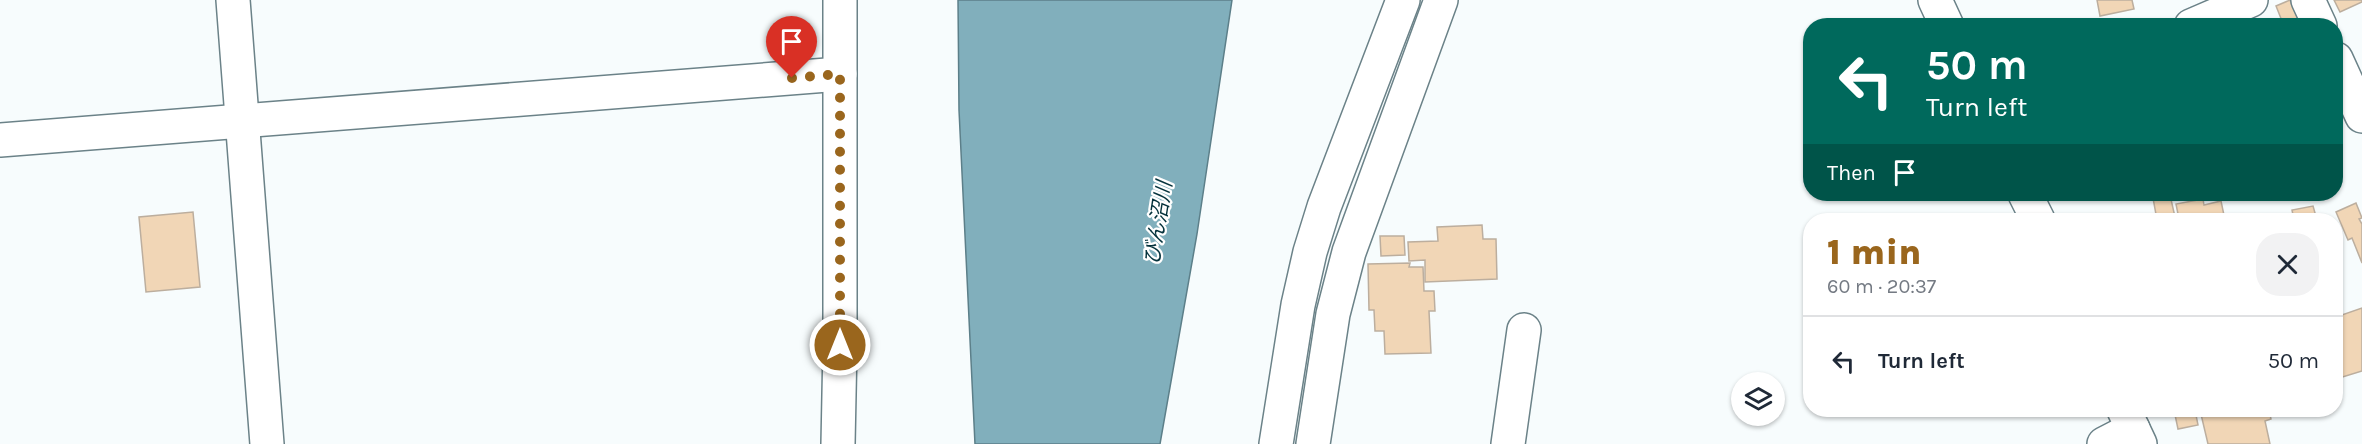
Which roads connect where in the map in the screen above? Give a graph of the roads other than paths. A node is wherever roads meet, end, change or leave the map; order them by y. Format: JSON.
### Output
{"nodes":[{"id":1,"x":233,"y":0,"type":"edge"},
{"id":2,"x":840,"y":0,"type":"edge"},
{"id":3,"x":1403,"y":0,"type":"edge"},
{"id":4,"x":1441,"y":0,"type":"edge"},
{"id":5,"x":1935,"y":0,"type":"edge"},
{"id":6,"x":2251,"y":0,"type":"edge"},
{"id":7,"x":2308,"y":0,"type":"edge"},
{"id":8,"x":1943,"y":18,"type":"edge"},
{"id":9,"x":2209,"y":18,"type":"edge"},
{"id":10,"x":2316,"y":18,"type":"edge"},
{"id":11,"x":840,"y":74,"type":"junction"},
{"id":12,"x":2343,"y":74,"type":"edge"},
{"id":13,"x":2362,"y":116,"type":"edge"},
{"id":14,"x":242,"y":121,"type":"junction"},
{"id":15,"x":0,"y":140,"type":"edge"},
{"id":16,"x":1524,"y":330,"type":"dead end"},
{"id":17,"x":2132,"y":428,"type":"edge"},
{"id":18,"x":267,"y":444,"type":"edge"},
{"id":19,"x":838,"y":444,"type":"edge"},
{"id":20,"x":1276,"y":444,"type":"edge"},
{"id":21,"x":1313,"y":444,"type":"edge"},
{"id":22,"x":1508,"y":444,"type":"edge"},
{"id":23,"x":2104,"y":444,"type":"edge"}],
"edges":[{"from":1,"to":14,"type":"street"},
{"from":2,"to":11,"type":"street"},
{"from":3,"to":20,"type":"street"},
{"from":4,"to":21,"type":"street"},
{"from":5,"to":8,"type":"street"},
{"from":6,"to":9,"type":"street"},
{"from":7,"to":10,"type":"street"},
{"from":11,"to":14,"type":"street"},
{"from":11,"to":19,"type":"street"},
{"from":12,"to":13,"type":"street"},
{"from":14,"to":15,"type":"street"},
{"from":14,"to":18,"type":"street"},
{"from":16,"to":22,"type":"street"},
{"from":17,"to":23,"type":"street"}]}
